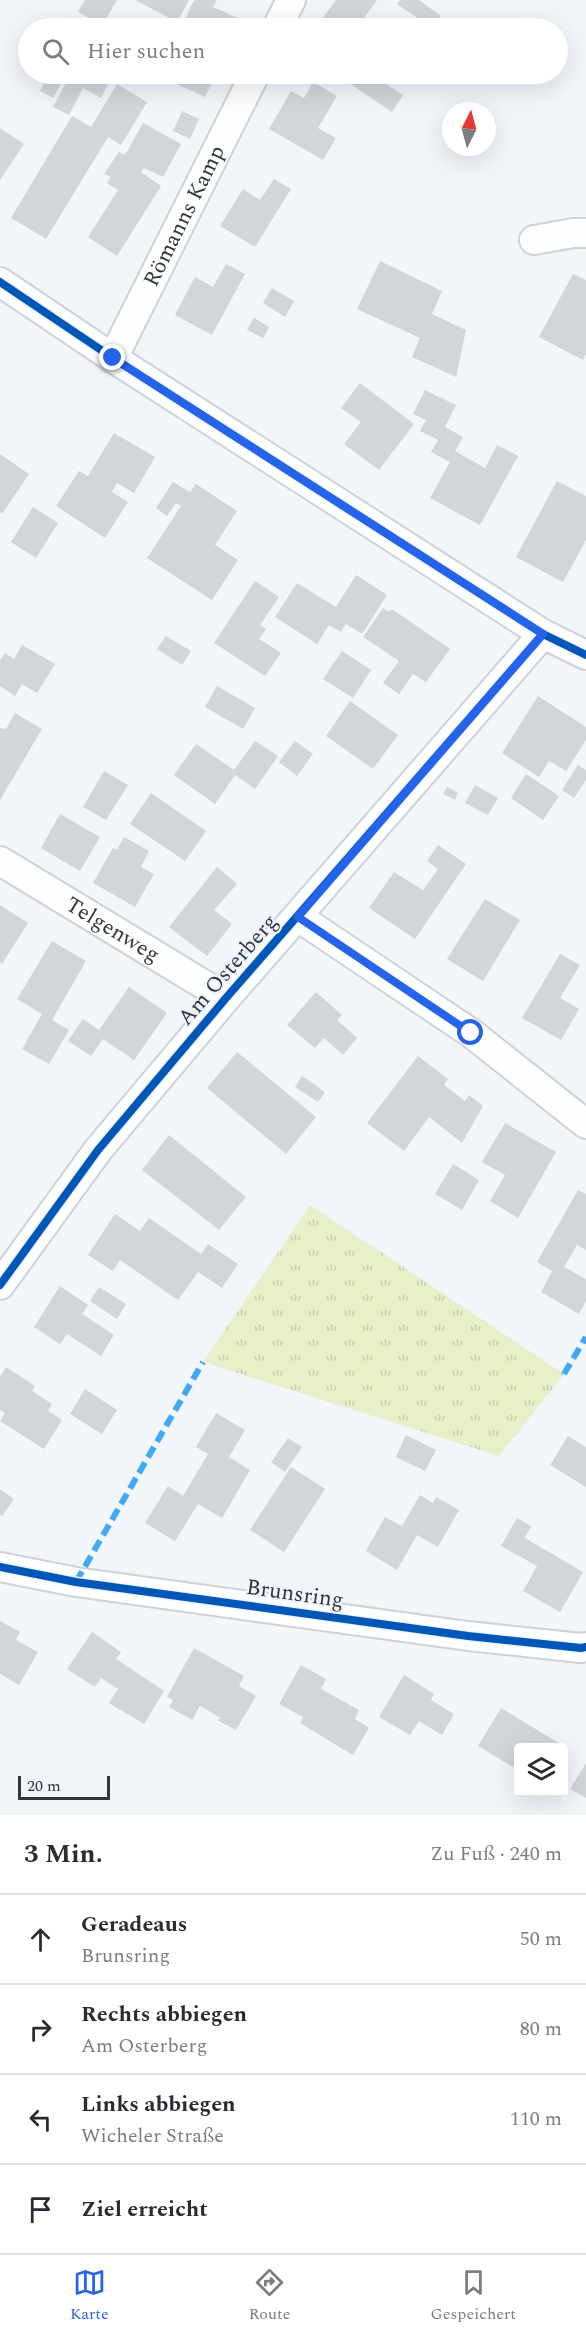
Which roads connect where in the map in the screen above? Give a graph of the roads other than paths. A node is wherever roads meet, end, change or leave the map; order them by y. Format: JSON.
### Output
{"nodes":[{"id":1,"x":250,"y":84,"type":"edge"},
{"id":2,"x":586,"y":233,"type":"edge"},
{"id":3,"x":534,"y":240,"type":"dead end"},
{"id":4,"x":0,"y":282,"type":"edge"},
{"id":5,"x":113,"y":358,"type":"junction"},
{"id":6,"x":543,"y":634,"type":"junction"},
{"id":7,"x":586,"y":655,"type":"edge"},
{"id":8,"x":0,"y":861,"type":"edge"},
{"id":9,"x":298,"y":917,"type":"junction"},
{"id":10,"x":226,"y":998,"type":"junction"},
{"id":11,"x":586,"y":1124,"type":"edge"},
{"id":12,"x":0,"y":1285,"type":"edge"},
{"id":13,"x":0,"y":1567,"type":"edge"},
{"id":14,"x":586,"y":1647,"type":"edge"}],
"edges":[{"from":1,"to":5,"type":"street","name":"Römanns Kamp"},
{"from":2,"to":3,"type":"street"},
{"from":4,"to":5,"type":"street"},
{"from":5,"to":6,"type":"street"},
{"from":6,"to":7,"type":"street"},
{"from":6,"to":9,"type":"street","name":"Am Osterberg"},
{"from":8,"to":10,"type":"street","name":"Telgenweg"},
{"from":9,"to":10,"type":"street","name":"Am Osterberg"},
{"from":9,"to":11,"type":"street"},
{"from":10,"to":12,"type":"street","name":"Am Osterberg"},
{"from":13,"to":14,"type":"street","name":"Brunsring"}]}
